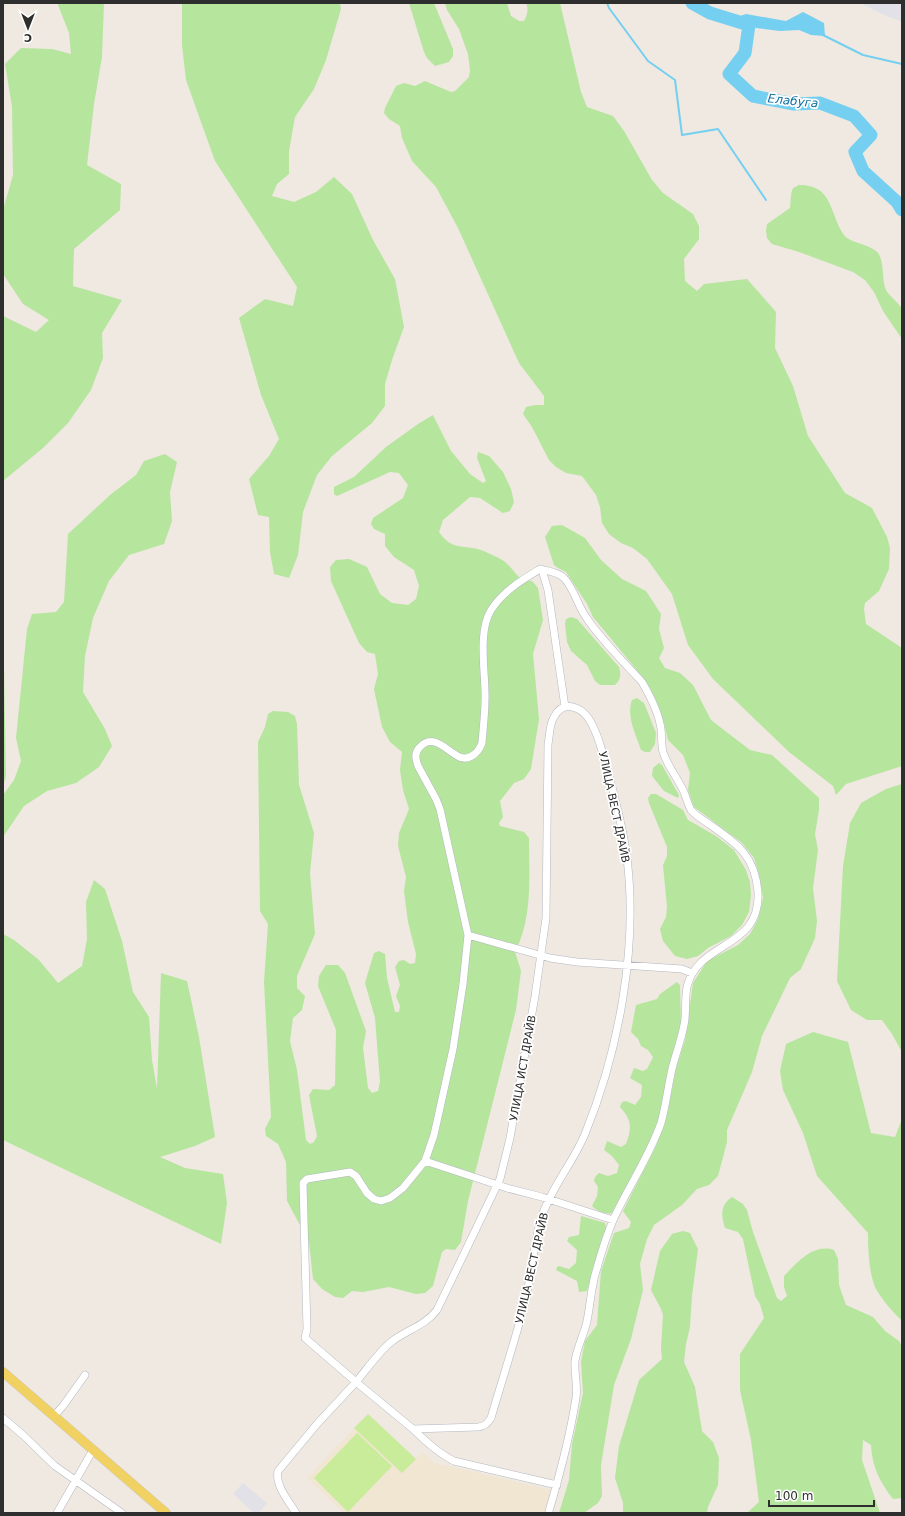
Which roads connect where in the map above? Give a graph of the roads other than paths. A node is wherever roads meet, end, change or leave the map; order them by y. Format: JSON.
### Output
{"nodes":[{"id":1,"x":542,"y":570,"type":"junction"},
{"id":2,"x":565,"y":707,"type":"junction"},
{"id":3,"x":468,"y":935,"type":"junction"},
{"id":4,"x":541,"y":955,"type":"junction"},
{"id":5,"x":628,"y":966,"type":"junction"},
{"id":6,"x":692,"y":973,"type":"junction"},
{"id":7,"x":425,"y":1162,"type":"junction"},
{"id":8,"x":497,"y":1184,"type":"junction"},
{"id":9,"x":549,"y":1199,"type":"junction"},
{"id":10,"x":613,"y":1220,"type":"junction"},
{"id":11,"x":3,"y":1372,"type":"edge"},
{"id":12,"x":85,"y":1375,"type":"dead end"},
{"id":13,"x":356,"y":1382,"type":"junction"},
{"id":14,"x":54,"y":1416,"type":"junction"},
{"id":15,"x":3,"y":1418,"type":"edge"},
{"id":16,"x":413,"y":1430,"type":"junction"},
{"id":17,"x":93,"y":1450,"type":"junction"},
{"id":18,"x":75,"y":1481,"type":"junction"},
{"id":19,"x":556,"y":1486,"type":"junction"},
{"id":20,"x":550,"y":1511,"type":"dead end"},
{"id":21,"x":57,"y":1513,"type":"edge"},
{"id":22,"x":122,"y":1513,"type":"edge"},
{"id":23,"x":166,"y":1513,"type":"edge"},
{"id":24,"x":296,"y":1513,"type":"edge"}],
"edges":[{"from":1,"to":2,"type":"street"},
{"from":1,"to":3,"type":"street"},
{"from":1,"to":6,"type":"street"},
{"from":2,"to":4,"type":"street","name":"УЛИЦА ИСТ ДРАЙВ"},
{"from":2,"to":5,"type":"street","name":"УЛИЦА ВЕСТ ДРАЙВ"},
{"from":3,"to":4,"type":"street"},
{"from":3,"to":7,"type":"street"},
{"from":4,"to":5,"type":"street"},
{"from":4,"to":8,"type":"street","name":"УЛИЦА ИСТ ДРАЙВ"},
{"from":5,"to":6,"type":"street"},
{"from":5,"to":9,"type":"street","name":"УЛИЦА ВЕСТ ДРАЙВ"},
{"from":6,"to":10,"type":"street"},
{"from":7,"to":8,"type":"street"},
{"from":7,"to":13,"type":"street"},
{"from":8,"to":9,"type":"street"},
{"from":8,"to":13,"type":"street","name":"УЛИЦА ИСТ ДРАЙВ"},
{"from":9,"to":10,"type":"street"},
{"from":9,"to":16,"type":"street","name":"УЛИЦА ВЕСТ ДРАЙВ"},
{"from":10,"to":19,"type":"street"},
{"from":11,"to":14,"type":"main road"},
{"from":12,"to":14,"type":"street"},
{"from":13,"to":16,"type":"street"},
{"from":13,"to":24,"type":"street"},
{"from":14,"to":17,"type":"main road"},
{"from":15,"to":18,"type":"street"},
{"from":16,"to":19,"type":"street"},
{"from":17,"to":18,"type":"street"},
{"from":17,"to":23,"type":"main road"},
{"from":18,"to":21,"type":"street"},
{"from":18,"to":22,"type":"street"},
{"from":19,"to":20,"type":"street"}]}
